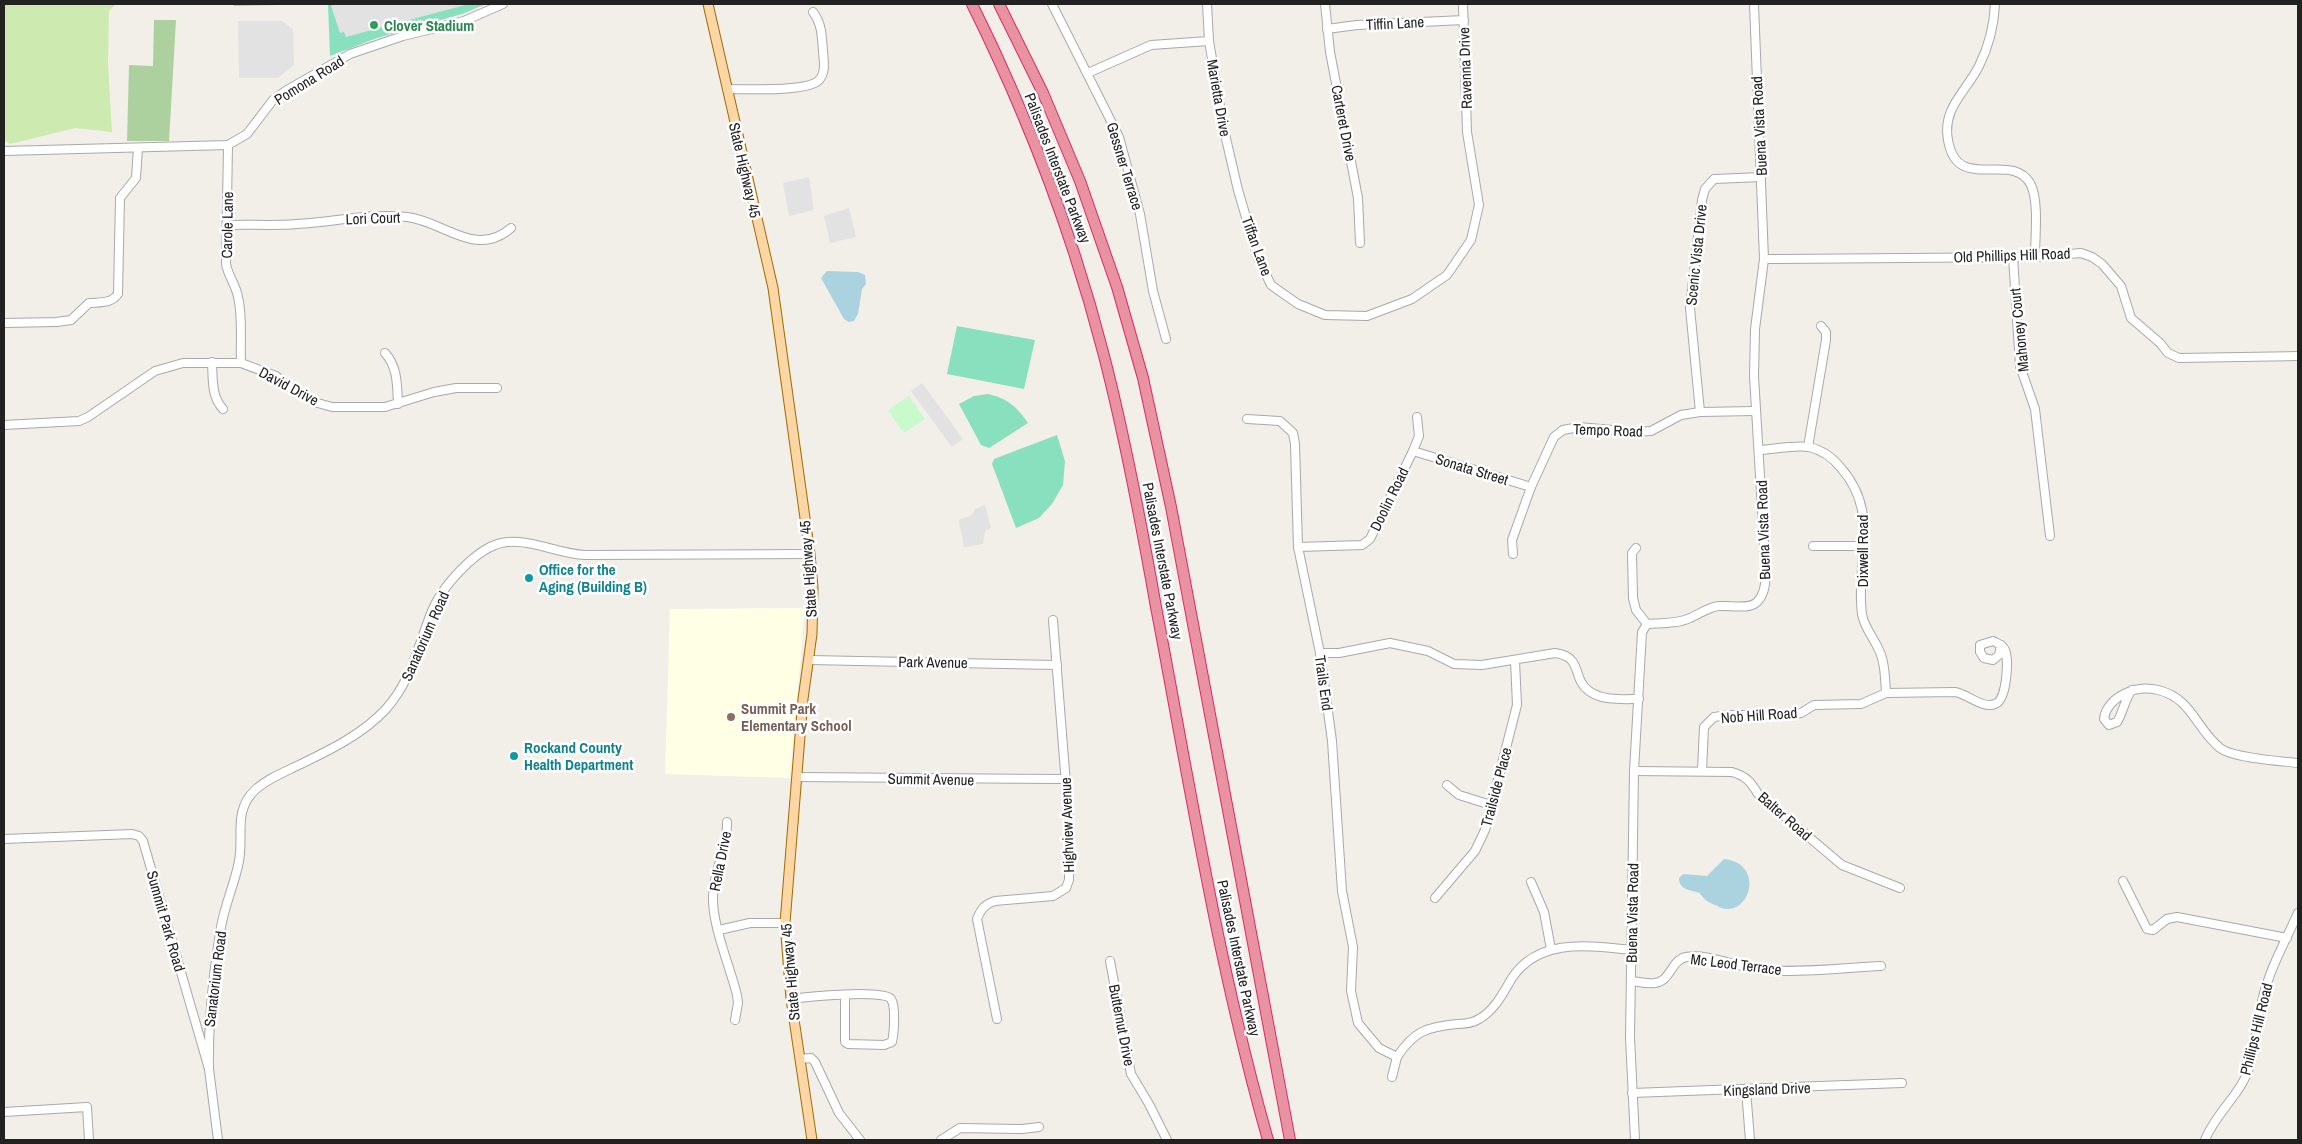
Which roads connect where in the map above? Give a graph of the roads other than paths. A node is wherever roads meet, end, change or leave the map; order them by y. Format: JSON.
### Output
{"nodes":[{"id":1,"x":503,"y":4,"type":"edge"},
{"id":2,"x":708,"y":4,"type":"edge"},
{"id":3,"x":972,"y":4,"type":"edge"},
{"id":4,"x":999,"y":4,"type":"edge"},
{"id":5,"x":1052,"y":4,"type":"edge"},
{"id":6,"x":1207,"y":4,"type":"edge"},
{"id":7,"x":1325,"y":4,"type":"edge"},
{"id":8,"x":1463,"y":4,"type":"edge"},
{"id":9,"x":1754,"y":4,"type":"edge"},
{"id":10,"x":1995,"y":4,"type":"edge"},
{"id":11,"x":813,"y":12,"type":"dead end"},
{"id":12,"x":1464,"y":20,"type":"junction"},
{"id":13,"x":1327,"y":29,"type":"junction"},
{"id":14,"x":1209,"y":41,"type":"junction"},
{"id":15,"x":1088,"y":74,"type":"junction"},
{"id":16,"x":727,"y":89,"type":"junction"},
{"id":17,"x":1467,"y":132,"type":"joint"},
{"id":18,"x":228,"y":145,"type":"junction"},
{"id":19,"x":138,"y":148,"type":"junction"},
{"id":20,"x":4,"y":151,"type":"edge"},
{"id":21,"x":1761,"y":178,"type":"junction"},
{"id":22,"x":1238,"y":190,"type":"joint"},
{"id":23,"x":228,"y":225,"type":"junction"},
{"id":24,"x":511,"y":228,"type":"dead end"},
{"id":25,"x":1360,"y":243,"type":"dead end"},
{"id":26,"x":2013,"y":257,"type":"junction"},
{"id":27,"x":2035,"y":257,"type":"junction"},
{"id":28,"x":1764,"y":259,"type":"junction"},
{"id":29,"x":4,"y":323,"type":"edge"},
{"id":30,"x":1822,"y":326,"type":"dead end"},
{"id":31,"x":1166,"y":339,"type":"dead end"},
{"id":32,"x":385,"y":353,"type":"dead end"},
{"id":33,"x":2298,"y":356,"type":"edge"},
{"id":34,"x":212,"y":362,"type":"junction"},
{"id":35,"x":241,"y":363,"type":"junction"},
{"id":36,"x":497,"y":388,"type":"dead end"},
{"id":37,"x":398,"y":404,"type":"junction"},
{"id":38,"x":223,"y":409,"type":"dead end"},
{"id":39,"x":1755,"y":411,"type":"junction"},
{"id":40,"x":1700,"y":412,"type":"junction"},
{"id":41,"x":1417,"y":418,"type":"dead end"},
{"id":42,"x":1247,"y":419,"type":"dead end"},
{"id":43,"x":4,"y":425,"type":"edge"},
{"id":44,"x":1808,"y":447,"type":"junction"},
{"id":45,"x":1760,"y":450,"type":"junction"},
{"id":46,"x":1413,"y":451,"type":"junction"},
{"id":47,"x":1531,"y":487,"type":"junction"},
{"id":48,"x":2050,"y":536,"type":"dead end"},
{"id":49,"x":1813,"y":546,"type":"dead end"},
{"id":50,"x":1863,"y":546,"type":"junction"},
{"id":51,"x":1298,"y":547,"type":"junction"},
{"id":52,"x":1636,"y":548,"type":"dead end"},
{"id":53,"x":810,"y":554,"type":"junction"},
{"id":54,"x":1513,"y":554,"type":"dead end"},
{"id":55,"x":1053,"y":620,"type":"dead end"},
{"id":56,"x":1647,"y":624,"type":"junction"},
{"id":57,"x":2001,"y":645,"type":"dead end"},
{"id":58,"x":1320,"y":653,"type":"junction"},
{"id":59,"x":810,"y":660,"type":"junction"},
{"id":60,"x":1515,"y":660,"type":"junction"},
{"id":61,"x":1057,"y":664,"type":"junction"},
{"id":62,"x":2132,"y":690,"type":"junction"},
{"id":63,"x":1886,"y":693,"type":"junction"},
{"id":64,"x":1639,"y":700,"type":"junction"},
{"id":65,"x":2298,"y":764,"type":"edge"},
{"id":66,"x":1634,"y":771,"type":"junction"},
{"id":67,"x":1702,"y":771,"type":"junction"},
{"id":68,"x":797,"y":777,"type":"junction"},
{"id":69,"x":1065,"y":779,"type":"junction"},
{"id":70,"x":1447,"y":785,"type":"dead end"},
{"id":71,"x":1491,"y":805,"type":"junction"},
{"id":72,"x":727,"y":822,"type":"dead end"},
{"id":73,"x":4,"y":839,"type":"edge"},
{"id":74,"x":2123,"y":881,"type":"dead end"},
{"id":75,"x":1531,"y":882,"type":"dead end"},
{"id":76,"x":1900,"y":888,"type":"dead end"},
{"id":77,"x":1435,"y":898,"type":"dead end"},
{"id":78,"x":2298,"y":912,"type":"edge"},
{"id":79,"x":785,"y":923,"type":"junction"},
{"id":80,"x":719,"y":930,"type":"junction"},
{"id":81,"x":2287,"y":938,"type":"junction"},
{"id":82,"x":1551,"y":949,"type":"junction"},
{"id":83,"x":1632,"y":950,"type":"junction"},
{"id":84,"x":1110,"y":961,"type":"dead end"},
{"id":85,"x":1881,"y":966,"type":"dead end"},
{"id":86,"x":1632,"y":982,"type":"junction"},
{"id":87,"x":845,"y":995,"type":"junction"},
{"id":88,"x":791,"y":999,"type":"junction"},
{"id":89,"x":997,"y":1019,"type":"dead end"},
{"id":90,"x":735,"y":1020,"type":"dead end"},
{"id":91,"x":1397,"y":1057,"type":"junction"},
{"id":92,"x":800,"y":1059,"type":"junction"},
{"id":93,"x":210,"y":1070,"type":"junction"},
{"id":94,"x":1392,"y":1078,"type":"dead end"},
{"id":95,"x":1902,"y":1083,"type":"dead end"},
{"id":96,"x":1746,"y":1090,"type":"junction"},
{"id":97,"x":1632,"y":1093,"type":"junction"},
{"id":98,"x":4,"y":1112,"type":"edge"},
{"id":99,"x":1039,"y":1127,"type":"dead end"},
{"id":100,"x":89,"y":1140,"type":"edge"},
{"id":101,"x":218,"y":1140,"type":"edge"},
{"id":102,"x":812,"y":1140,"type":"edge"},
{"id":103,"x":860,"y":1140,"type":"edge"},
{"id":104,"x":941,"y":1140,"type":"edge"},
{"id":105,"x":1167,"y":1140,"type":"edge"},
{"id":106,"x":1268,"y":1140,"type":"edge"},
{"id":107,"x":1290,"y":1140,"type":"edge"},
{"id":108,"x":1635,"y":1140,"type":"edge"},
{"id":109,"x":1750,"y":1140,"type":"edge"},
{"id":110,"x":2205,"y":1140,"type":"edge"}],
"edges":[{"from":1,"to":18,"type":"street","name":"Pomona Road"},
{"from":2,"to":16,"type":"main road","name":"State Highway 45"},
{"from":3,"to":106,"type":"highway","name":"Palisades Interstate Parkway"},
{"from":4,"to":107,"type":"highway","name":"Palisades Interstate Parkway"},
{"from":5,"to":15,"type":"street","name":"Gessner Terrace"},
{"from":6,"to":14,"type":"street","name":"Marietta Drive"},
{"from":7,"to":13,"type":"street","name":"Carteret Drive"},
{"from":8,"to":12,"type":"street","name":"Ravenna Drive"},
{"from":9,"to":21,"type":"street","name":"Buena Vista Road"},
{"from":10,"to":27,"type":"street"},
{"from":11,"to":16,"type":"street"},
{"from":12,"to":13,"type":"street","name":"Tiffin Lane"},
{"from":12,"to":17,"type":"street","name":"Ravenna Drive"},
{"from":13,"to":25,"type":"street","name":"Carteret Drive"},
{"from":14,"to":15,"type":"street"},
{"from":14,"to":22,"type":"street","name":"Marietta Drive"},
{"from":15,"to":31,"type":"street","name":"Gessner Terrace"},
{"from":16,"to":53,"type":"main road","name":"State Highway 45"},
{"from":17,"to":22,"type":"street","name":"Tiffan Lane"},
{"from":18,"to":19,"type":"street"},
{"from":18,"to":23,"type":"street","name":"Carole Lane"},
{"from":19,"to":20,"type":"street"},
{"from":19,"to":29,"type":"street"},
{"from":21,"to":28,"type":"street","name":"Buena Vista Road"},
{"from":21,"to":40,"type":"street","name":"Scenic Vista Drive"},
{"from":23,"to":24,"type":"street","name":"Lori Court"},
{"from":23,"to":35,"type":"street","name":"Carole Lane"},
{"from":26,"to":27,"type":"street","name":"Old Phillips Hill Road"},
{"from":26,"to":28,"type":"street","name":"Old Phillips Hill Road"},
{"from":26,"to":48,"type":"street","name":"Mahoney Court"},
{"from":27,"to":33,"type":"street","name":"Old Phillips Hill Road"},
{"from":28,"to":39,"type":"street","name":"Buena Vista Road"},
{"from":30,"to":44,"type":"street"},
{"from":32,"to":37,"type":"street"},
{"from":34,"to":35,"type":"street","name":"David Drive"},
{"from":34,"to":38,"type":"street"},
{"from":34,"to":43,"type":"street","name":"David Drive"},
{"from":35,"to":37,"type":"street","name":"David Drive"},
{"from":36,"to":37,"type":"street","name":"David Drive"},
{"from":39,"to":40,"type":"street","name":"Tempo Road"},
{"from":39,"to":45,"type":"street","name":"Buena Vista Road"},
{"from":40,"to":47,"type":"street","name":"Tempo Road"},
{"from":41,"to":46,"type":"street","name":"Doolin Road"},
{"from":42,"to":51,"type":"street","name":"Trails End"},
{"from":44,"to":45,"type":"street","name":"Dixwell Road"},
{"from":44,"to":50,"type":"street","name":"Dixwell Road"},
{"from":45,"to":56,"type":"street","name":"Buena Vista Road"},
{"from":46,"to":47,"type":"street","name":"Sonata Street"},
{"from":46,"to":51,"type":"street","name":"Doolin Road"},
{"from":47,"to":54,"type":"street","name":"Tempo Road"},
{"from":49,"to":50,"type":"street"},
{"from":50,"to":63,"type":"street","name":"Dixwell Road"},
{"from":51,"to":58,"type":"street","name":"Trails End"},
{"from":52,"to":56,"type":"street"},
{"from":53,"to":59,"type":"main road","name":"State Highway 45"},
{"from":53,"to":93,"type":"street","name":"Sanatorium Road"},
{"from":55,"to":61,"type":"street","name":"Highview Avenue"},
{"from":56,"to":64,"type":"street","name":"Buena Vista Road"},
{"from":57,"to":63,"type":"street"},
{"from":58,"to":60,"type":"street"},
{"from":58,"to":91,"type":"street","name":"Trails End"},
{"from":59,"to":61,"type":"street","name":"Park Avenue"},
{"from":59,"to":68,"type":"main road","name":"State Highway 45"},
{"from":60,"to":64,"type":"street"},
{"from":60,"to":71,"type":"street","name":"Trailside Place"},
{"from":61,"to":69,"type":"street","name":"Highview Avenue"},
{"from":62,"to":62,"type":"street"},
{"from":62,"to":65,"type":"street"},
{"from":63,"to":67,"type":"street","name":"Nob Hill Road"},
{"from":64,"to":66,"type":"street","name":"Buena Vista Road"},
{"from":66,"to":67,"type":"street","name":"Balter Road"},
{"from":66,"to":83,"type":"street","name":"Buena Vista Road"},
{"from":67,"to":76,"type":"street","name":"Balter Road"},
{"from":68,"to":69,"type":"street","name":"Summit Avenue"},
{"from":68,"to":79,"type":"main road","name":"State Highway 45"},
{"from":69,"to":89,"type":"street","name":"Highview Avenue"},
{"from":70,"to":71,"type":"street"},
{"from":71,"to":77,"type":"street","name":"Trailside Place"},
{"from":72,"to":80,"type":"street","name":"Rella Drive"},
{"from":73,"to":93,"type":"street","name":"Summit Park Road"},
{"from":74,"to":81,"type":"street"},
{"from":75,"to":82,"type":"street"},
{"from":78,"to":81,"type":"street","name":"Phillips Hill Road"},
{"from":79,"to":80,"type":"street"},
{"from":79,"to":88,"type":"main road","name":"State Highway 45"},
{"from":80,"to":90,"type":"street","name":"Rella Drive"},
{"from":81,"to":110,"type":"street","name":"Phillips Hill Road"},
{"from":82,"to":83,"type":"street"},
{"from":82,"to":91,"type":"street"},
{"from":83,"to":86,"type":"street","name":"Buena Vista Road"},
{"from":84,"to":105,"type":"street","name":"Butternut Drive"},
{"from":85,"to":86,"type":"street","name":"Mc Leod Terrace"},
{"from":86,"to":97,"type":"street","name":"Buena Vista Road"},
{"from":87,"to":87,"type":"street"},
{"from":87,"to":88,"type":"street"},
{"from":88,"to":92,"type":"main road","name":"State Highway 45"},
{"from":91,"to":94,"type":"street"},
{"from":92,"to":102,"type":"main road","name":"State Highway 45"},
{"from":92,"to":103,"type":"street"},
{"from":93,"to":101,"type":"street","name":"Summit Park Road"},
{"from":95,"to":96,"type":"street","name":"Kingsland Drive"},
{"from":96,"to":97,"type":"street","name":"Kingsland Drive"},
{"from":96,"to":109,"type":"street"},
{"from":97,"to":108,"type":"street","name":"Buena Vista Road"},
{"from":98,"to":100,"type":"street"},
{"from":99,"to":104,"type":"street"}]}
